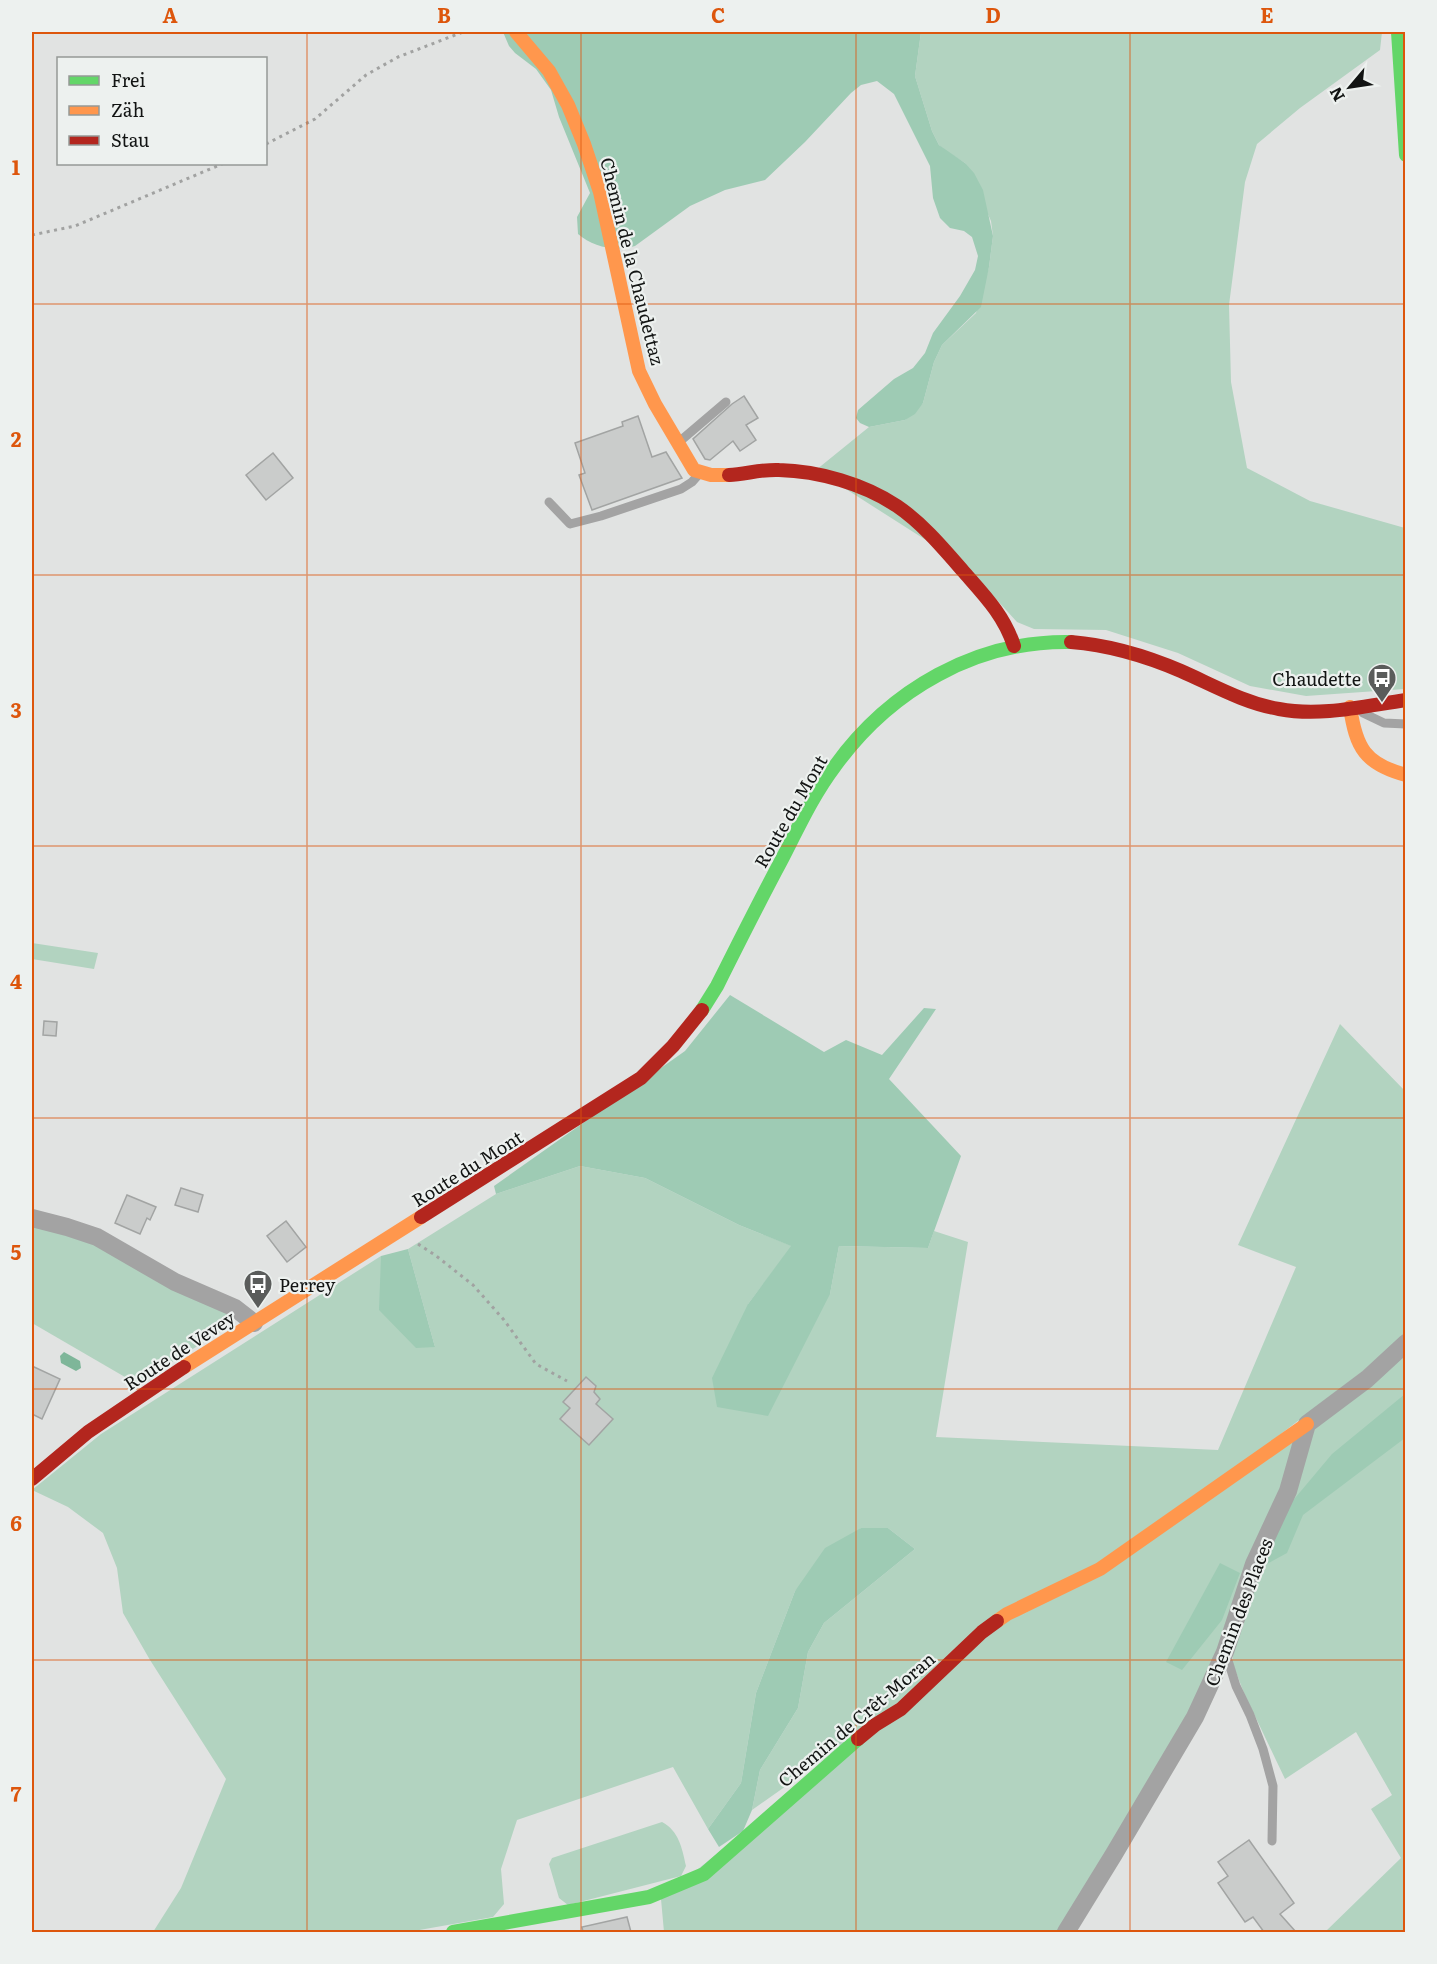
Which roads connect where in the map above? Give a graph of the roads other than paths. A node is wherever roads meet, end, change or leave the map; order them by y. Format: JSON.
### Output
{"nodes":[{"id":1,"x":516,"y":32,"type":"edge"},
{"id":2,"x":1398,"y":32,"type":"edge"},
{"id":3,"x":1406,"y":154,"type":"edge"},
{"id":4,"x":726,"y":402,"type":"dead end"},
{"id":5,"x":677,"y":444,"type":"junction"},
{"id":6,"x":699,"y":474,"type":"junction"},
{"id":7,"x":549,"y":502,"type":"dead end"},
{"id":8,"x":1014,"y":646,"type":"junction"},
{"id":9,"x":1406,"y":700,"type":"edge"},
{"id":10,"x":1350,"y":707,"type":"junction"},
{"id":11,"x":1406,"y":724,"type":"edge"},
{"id":12,"x":1406,"y":775,"type":"edge"},
{"id":13,"x":32,"y":1218,"type":"edge"},
{"id":14,"x":414,"y":1222,"type":"joint"},
{"id":15,"x":254,"y":1323,"type":"junction"},
{"id":16,"x":1406,"y":1343,"type":"edge"},
{"id":17,"x":1307,"y":1424,"type":"junction"},
{"id":18,"x":32,"y":1479,"type":"edge"},
{"id":19,"x":1226,"y":1652,"type":"junction"},
{"id":20,"x":1272,"y":1841,"type":"dead end"},
{"id":21,"x":453,"y":1932,"type":"edge"},
{"id":22,"x":1066,"y":1932,"type":"edge"}],
"edges":[{"from":1,"to":5,"type":"street","name":"Chemin de la Chaudettaz"},
{"from":2,"to":3,"type":"street"},
{"from":4,"to":5,"type":"lane"},
{"from":5,"to":6,"type":"street","name":"Chemin de la Chaudettaz"},
{"from":6,"to":7,"type":"lane"},
{"from":6,"to":8,"type":"street"},
{"from":8,"to":10,"type":"street","name":"Route du Mont"},
{"from":8,"to":14,"type":"street","name":"Route du Mont"},
{"from":9,"to":10,"type":"street","name":"Route du Mont"},
{"from":10,"to":11,"type":"lane"},
{"from":10,"to":12,"type":"street"},
{"from":13,"to":15,"type":"street"},
{"from":14,"to":15,"type":"street","name":"Route de Vevey"},
{"from":15,"to":18,"type":"street","name":"Route de Vevey"},
{"from":16,"to":17,"type":"street"},
{"from":17,"to":19,"type":"street","name":"Chemin des Places"},
{"from":17,"to":21,"type":"street","name":"Chemin de Crêt-Moran"},
{"from":19,"to":20,"type":"lane"},
{"from":19,"to":22,"type":"street","name":"Chemin des Places"}]}
